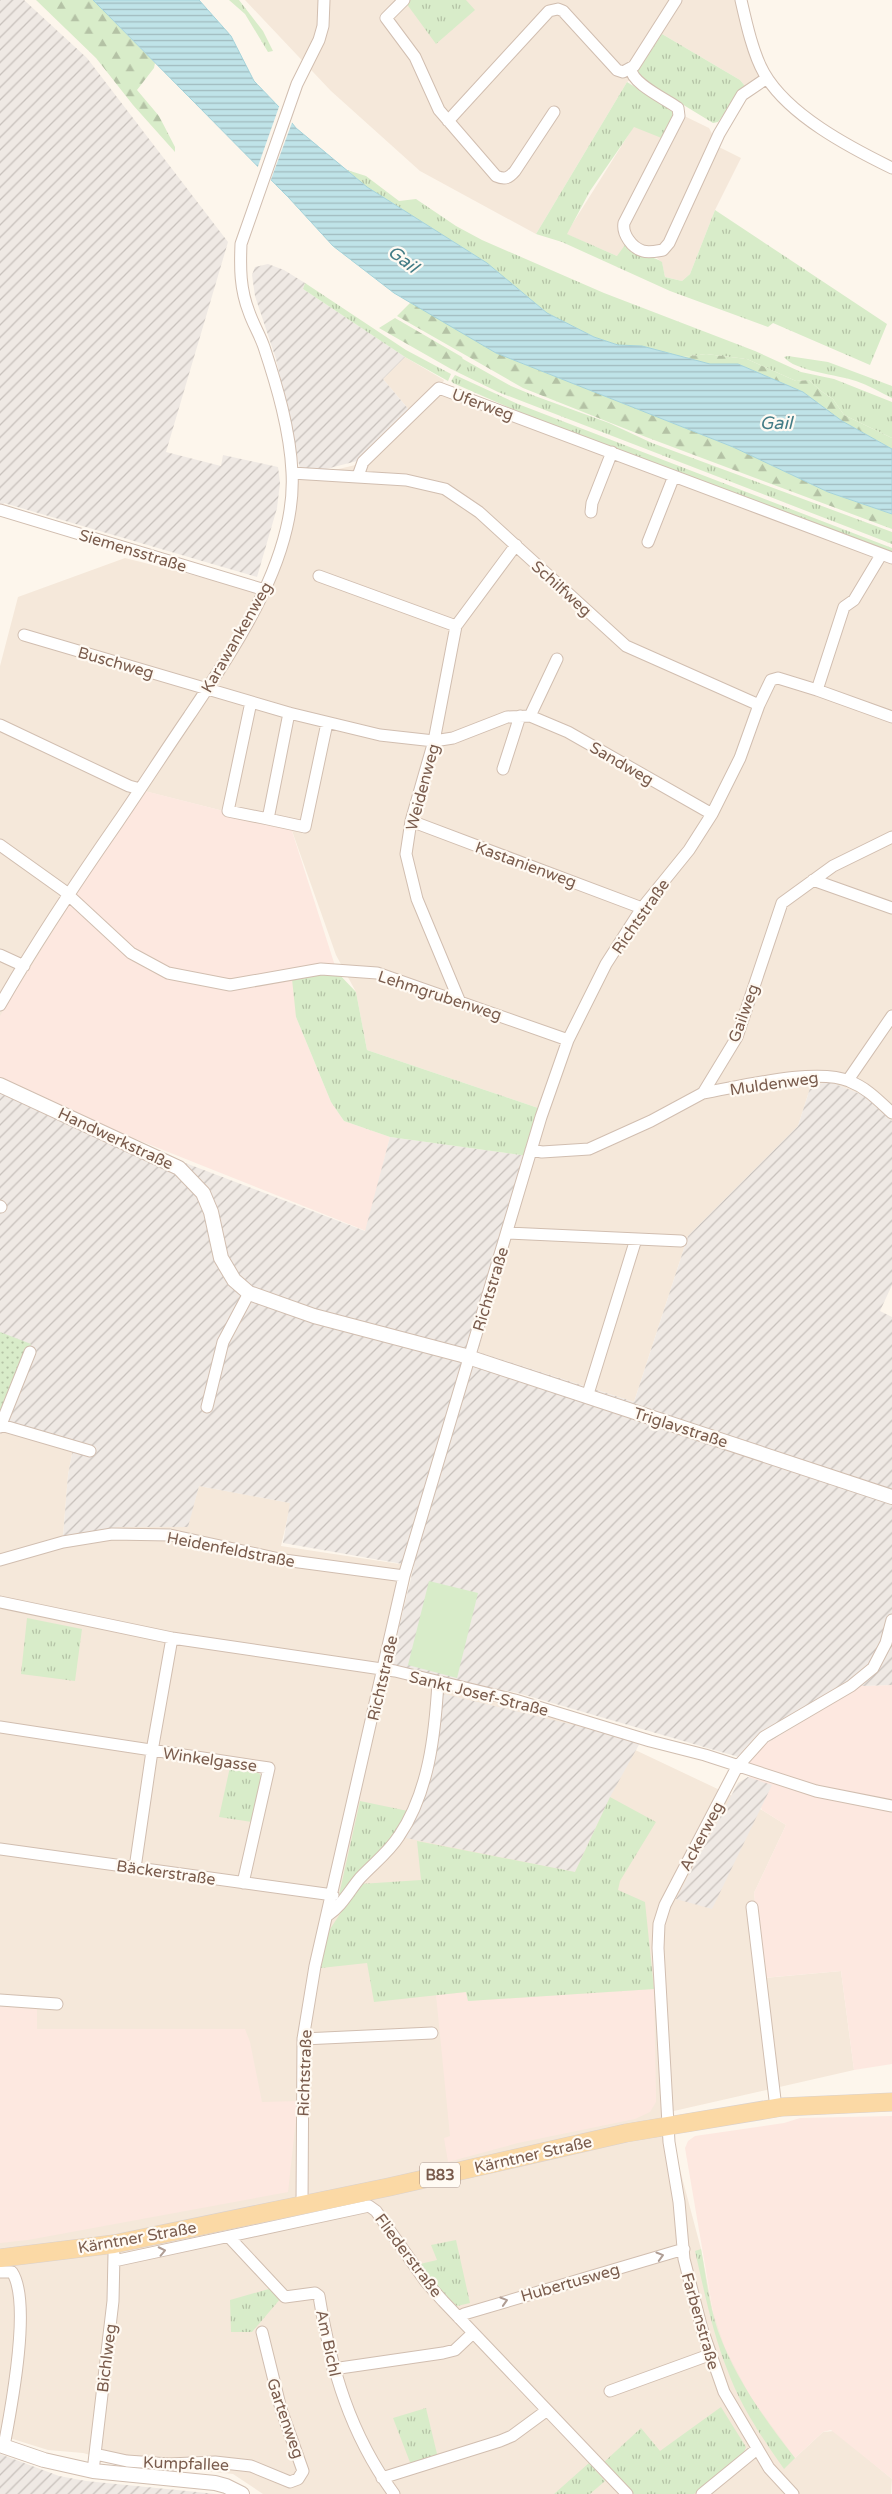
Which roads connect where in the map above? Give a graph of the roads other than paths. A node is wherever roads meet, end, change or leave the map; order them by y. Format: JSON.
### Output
{"nodes":[{"id":1,"x":324,"y":0,"type":"edge"},
{"id":2,"x":404,"y":0,"type":"edge"},
{"id":3,"x":676,"y":0,"type":"edge"},
{"id":4,"x":741,"y":0,"type":"edge"},
{"id":5,"x":629,"y":70,"type":"junction"},
{"id":6,"x":767,"y":78,"type":"junction"},
{"id":7,"x":554,"y":112,"type":"dead end"},
{"id":8,"x":448,"y":121,"type":"junction"},
{"id":9,"x":892,"y":168,"type":"edge"},
{"id":10,"x":612,"y":452,"type":"junction"},
{"id":11,"x":292,"y":472,"type":"junction"},
{"id":12,"x":358,"y":476,"type":"junction"},
{"id":13,"x":674,"y":476,"type":"junction"},
{"id":14,"x":0,"y":510,"type":"edge"},
{"id":15,"x":591,"y":512,"type":"dead end"},
{"id":16,"x":648,"y":542,"type":"dead end"},
{"id":17,"x":516,"y":546,"type":"junction"},
{"id":18,"x":887,"y":557,"type":"edge"},
{"id":19,"x":319,"y":576,"type":"dead end"},
{"id":20,"x":265,"y":590,"type":"junction"},
{"id":21,"x":456,"y":626,"type":"junction"},
{"id":22,"x":24,"y":635,"type":"dead end"},
{"id":23,"x":557,"y":660,"type":"dead end"},
{"id":24,"x":208,"y":688,"type":"junction"},
{"id":25,"x":817,"y":690,"type":"junction"},
{"id":26,"x":251,"y":702,"type":"junction"},
{"id":27,"x":759,"y":705,"type":"junction"},
{"id":28,"x":288,"y":713,"type":"junction"},
{"id":29,"x":525,"y":716,"type":"junction"},
{"id":30,"x":892,"y":717,"type":"edge"},
{"id":31,"x":327,"y":722,"type":"junction"},
{"id":32,"x":0,"y":725,"type":"edge"},
{"id":33,"x":434,"y":741,"type":"junction"},
{"id":34,"x":503,"y":769,"type":"dead end"},
{"id":35,"x":140,"y":789,"type":"junction"},
{"id":36,"x":712,"y":814,"type":"junction"},
{"id":37,"x":268,"y":819,"type":"junction"},
{"id":38,"x":410,"y":821,"type":"junction"},
{"id":39,"x":892,"y":837,"type":"edge"},
{"id":40,"x":0,"y":845,"type":"edge"},
{"id":41,"x":813,"y":880,"type":"junction"},
{"id":42,"x":69,"y":895,"type":"junction"},
{"id":43,"x":642,"y":908,"type":"junction"},
{"id":44,"x":892,"y":908,"type":"edge"},
{"id":45,"x":0,"y":955,"type":"edge"},
{"id":46,"x":24,"y":966,"type":"junction"},
{"id":47,"x":459,"y":1000,"type":"junction"},
{"id":48,"x":0,"y":1005,"type":"edge"},
{"id":49,"x":892,"y":1016,"type":"edge"},
{"id":50,"x":568,"y":1040,"type":"junction"},
{"id":51,"x":848,"y":1080,"type":"junction"},
{"id":52,"x":0,"y":1085,"type":"edge"},
{"id":53,"x":703,"y":1093,"type":"junction"},
{"id":54,"x":892,"y":1113,"type":"edge"},
{"id":55,"x":531,"y":1150,"type":"junction"},
{"id":56,"x":508,"y":1233,"type":"junction"},
{"id":57,"x":636,"y":1239,"type":"junction"},
{"id":58,"x":681,"y":1241,"type":"dead end"},
{"id":59,"x":249,"y":1293,"type":"junction"},
{"id":60,"x":30,"y":1352,"type":"dead end"},
{"id":61,"x":470,"y":1358,"type":"junction"},
{"id":62,"x":587,"y":1396,"type":"junction"},
{"id":63,"x":208,"y":1407,"type":"dead end"},
{"id":64,"x":0,"y":1426,"type":"edge"},
{"id":65,"x":90,"y":1451,"type":"dead end"},
{"id":66,"x":892,"y":1497,"type":"edge"},
{"id":67,"x":0,"y":1560,"type":"edge"},
{"id":68,"x":404,"y":1576,"type":"junction"},
{"id":69,"x":0,"y":1602,"type":"edge"},
{"id":70,"x":892,"y":1620,"type":"edge"},
{"id":71,"x":172,"y":1638,"type":"junction"},
{"id":72,"x":384,"y":1670,"type":"junction"},
{"id":73,"x":438,"y":1682,"type":"junction"},
{"id":74,"x":0,"y":1727,"type":"edge"},
{"id":75,"x":152,"y":1751,"type":"junction"},
{"id":76,"x":737,"y":1767,"type":"junction"},
{"id":77,"x":892,"y":1806,"type":"edge"},
{"id":78,"x":0,"y":1849,"type":"edge"},
{"id":79,"x":135,"y":1868,"type":"junction"},
{"id":80,"x":244,"y":1883,"type":"junction"},
{"id":81,"x":333,"y":1896,"type":"junction"},
{"id":82,"x":752,"y":1907,"type":"dead end"},
{"id":83,"x":328,"y":1916,"type":"junction"},
{"id":84,"x":0,"y":2000,"type":"edge"},
{"id":85,"x":57,"y":2004,"type":"dead end"},
{"id":86,"x":432,"y":2033,"type":"dead end"},
{"id":87,"x":303,"y":2039,"type":"junction"},
{"id":88,"x":892,"y":2102,"type":"edge"},
{"id":89,"x":776,"y":2108,"type":"junction"},
{"id":90,"x":668,"y":2126,"type":"junction"},
{"id":91,"x":302,"y":2204,"type":"junction"},
{"id":92,"x":229,"y":2237,"type":"junction"},
{"id":93,"x":684,"y":2249,"type":"junction"},
{"id":94,"x":114,"y":2253,"type":"junction"},
{"id":95,"x":0,"y":2258,"type":"edge"},
{"id":96,"x":0,"y":2272,"type":"edge"},
{"id":97,"x":459,"y":2318,"type":"junction"},
{"id":98,"x":262,"y":2332,"type":"dead end"},
{"id":99,"x":473,"y":2334,"type":"junction"},
{"id":100,"x":709,"y":2354,"type":"junction"},
{"id":101,"x":333,"y":2369,"type":"junction"},
{"id":102,"x":610,"y":2391,"type":"dead end"},
{"id":103,"x":546,"y":2411,"type":"junction"},
{"id":104,"x":2,"y":2445,"type":"edge"},
{"id":105,"x":756,"y":2449,"type":"junction"},
{"id":106,"x":95,"y":2454,"type":"junction"},
{"id":107,"x":93,"y":2471,"type":"junction"},
{"id":108,"x":275,"y":2477,"type":"joint"},
{"id":109,"x":382,"y":2478,"type":"junction"},
{"id":110,"x":242,"y":2494,"type":"edge"},
{"id":111,"x":394,"y":2494,"type":"edge"},
{"id":112,"x":627,"y":2494,"type":"edge"},
{"id":113,"x":702,"y":2494,"type":"edge"},
{"id":114,"x":793,"y":2494,"type":"edge"}],
"edges":[{"from":1,"to":11,"type":"street","name":"Karawankenweg"},
{"from":2,"to":8,"type":"street"},
{"from":3,"to":5,"type":"street"},
{"from":4,"to":6,"type":"street"},
{"from":5,"to":6,"type":"street"},
{"from":5,"to":8,"type":"street"},
{"from":6,"to":9,"type":"street"},
{"from":7,"to":8,"type":"street"},
{"from":10,"to":12,"type":"street","name":"Uferweg"},
{"from":10,"to":13,"type":"street","name":"Uferweg"},
{"from":10,"to":15,"type":"street"},
{"from":11,"to":12,"type":"street","name":"Schilfweg"},
{"from":11,"to":20,"type":"street","name":"Karawankenweg"},
{"from":12,"to":17,"type":"street","name":"Schilfweg"},
{"from":13,"to":16,"type":"street"},
{"from":13,"to":18,"type":"street","name":"Uferweg"},
{"from":14,"to":20,"type":"street","name":"Siemensstraße"},
{"from":17,"to":21,"type":"street","name":"Weidenweg"},
{"from":17,"to":27,"type":"street","name":"Schilfweg"},
{"from":18,"to":25,"type":"street"},
{"from":19,"to":21,"type":"street"},
{"from":20,"to":24,"type":"street","name":"Karawankenweg"},
{"from":21,"to":33,"type":"street","name":"Weidenweg"},
{"from":22,"to":24,"type":"street","name":"Buschweg"},
{"from":23,"to":29,"type":"street"},
{"from":24,"to":26,"type":"street"},
{"from":24,"to":35,"type":"street","name":"Karawankenweg"},
{"from":25,"to":27,"type":"street"},
{"from":25,"to":30,"type":"street"},
{"from":26,"to":28,"type":"street"},
{"from":26,"to":37,"type":"street"},
{"from":27,"to":36,"type":"street","name":"Richtstraße"},
{"from":28,"to":31,"type":"street"},
{"from":28,"to":37,"type":"street"},
{"from":29,"to":33,"type":"street"},
{"from":29,"to":34,"type":"street"},
{"from":29,"to":36,"type":"street","name":"Sandweg"},
{"from":31,"to":33,"type":"street"},
{"from":31,"to":37,"type":"street"},
{"from":32,"to":35,"type":"street"},
{"from":33,"to":38,"type":"street","name":"Weidenweg"},
{"from":35,"to":42,"type":"street","name":"Karawankenweg"},
{"from":36,"to":43,"type":"street","name":"Richtstraße"},
{"from":38,"to":43,"type":"street","name":"Kastanienweg"},
{"from":38,"to":47,"type":"street","name":"Weidenweg"},
{"from":39,"to":41,"type":"street","name":"Gailweg"},
{"from":40,"to":42,"type":"street","name":"Lehmgrubenweg"},
{"from":41,"to":44,"type":"street"},
{"from":41,"to":53,"type":"street","name":"Gailweg"},
{"from":42,"to":46,"type":"street","name":"Karawankenweg"},
{"from":42,"to":47,"type":"street","name":"Lehmgrubenweg"},
{"from":43,"to":50,"type":"street","name":"Richtstraße"},
{"from":45,"to":46,"type":"street"},
{"from":46,"to":48,"type":"street","name":"Karawankenweg"},
{"from":47,"to":50,"type":"street","name":"Lehmgrubenweg"},
{"from":49,"to":51,"type":"street"},
{"from":50,"to":55,"type":"street","name":"Richtstraße"},
{"from":51,"to":53,"type":"street","name":"Muldenweg"},
{"from":51,"to":54,"type":"street","name":"Muldenweg"},
{"from":52,"to":59,"type":"street","name":"Handwerkstraße"},
{"from":53,"to":55,"type":"street"},
{"from":55,"to":56,"type":"street","name":"Richtstraße"},
{"from":56,"to":57,"type":"street"},
{"from":56,"to":61,"type":"street","name":"Richtstraße"},
{"from":57,"to":58,"type":"street"},
{"from":57,"to":62,"type":"street"},
{"from":59,"to":61,"type":"street","name":"Handwerkstraße"},
{"from":59,"to":63,"type":"street"},
{"from":60,"to":64,"type":"street"},
{"from":61,"to":62,"type":"street","name":"Triglavstraße"},
{"from":61,"to":68,"type":"street","name":"Richtstraße"},
{"from":62,"to":66,"type":"street","name":"Triglavstraße"},
{"from":64,"to":65,"type":"street"},
{"from":67,"to":68,"type":"street","name":"Heidenfeldstraße"},
{"from":68,"to":72,"type":"street","name":"Richtstraße"},
{"from":69,"to":71,"type":"street","name":"Sankt Josef-Straße"},
{"from":70,"to":76,"type":"street","name":"Ackerweg"},
{"from":71,"to":72,"type":"street","name":"Sankt Josef-Straße"},
{"from":71,"to":75,"type":"street"},
{"from":72,"to":73,"type":"street","name":"Sankt Josef-Straße"},
{"from":72,"to":81,"type":"street","name":"Richtstraße"},
{"from":73,"to":76,"type":"street","name":"Sankt Josef-Straße"},
{"from":73,"to":83,"type":"street"},
{"from":74,"to":75,"type":"street"},
{"from":75,"to":79,"type":"street"},
{"from":75,"to":80,"type":"street","name":"Winkelgasse"},
{"from":76,"to":77,"type":"street","name":"Sankt Josef-Straße"},
{"from":76,"to":90,"type":"street","name":"Ackerweg"},
{"from":78,"to":79,"type":"street","name":"Bäckerstraße"},
{"from":79,"to":80,"type":"street","name":"Bäckerstraße"},
{"from":80,"to":81,"type":"street","name":"Bäckerstraße"},
{"from":81,"to":83,"type":"street","name":"Richtstraße"},
{"from":82,"to":89,"type":"street"},
{"from":83,"to":87,"type":"street","name":"Richtstraße"},
{"from":84,"to":85,"type":"street"},
{"from":86,"to":87,"type":"street"},
{"from":87,"to":91,"type":"street","name":"Richtstraße"},
{"from":88,"to":89,"type":"main road","name":"Kärntner Straße","number":"B83"},
{"from":89,"to":90,"type":"main road","name":"Kärntner Straße","number":"B83"},
{"from":90,"to":91,"type":"main road","name":"Kärntner Straße","number":"B83"},
{"from":90,"to":93,"type":"street","name":"Farbenstraße"},
{"from":91,"to":94,"type":"main road","name":"Kärntner Straße","number":"B83"},
{"from":94,"to":92,"type":"street","name":"Fliederstraße","one_way":true},
{"from":92,"to":97,"type":"street","name":"Fliederstraße"},
{"from":92,"to":101,"type":"street","name":"Am Bichl"},
{"from":97,"to":93,"type":"street","name":"Hubertusweg","one_way":true},
{"from":93,"to":100,"type":"street","name":"Farbenstraße"},
{"from":94,"to":95,"type":"main road","name":"Kärntner Straße","number":"B83"},
{"from":94,"to":106,"type":"street","name":"Bichlweg"},
{"from":96,"to":104,"type":"street"},
{"from":97,"to":99,"type":"street","name":"Fliederstraße"},
{"from":98,"to":108,"type":"street","name":"Gartenweg"},
{"from":99,"to":101,"type":"street"},
{"from":99,"to":103,"type":"street","name":"Fliederstraße"},
{"from":100,"to":102,"type":"street"},
{"from":100,"to":105,"type":"street","name":"Farbenstraße"},
{"from":101,"to":109,"type":"street","name":"Am Bichl"},
{"from":103,"to":109,"type":"street"},
{"from":103,"to":112,"type":"street","name":"Fliederstraße"},
{"from":104,"to":107,"type":"street"},
{"from":105,"to":113,"type":"street"},
{"from":105,"to":114,"type":"street","name":"Farbenstraße"},
{"from":106,"to":107,"type":"street","name":"Bichlweg"},
{"from":106,"to":108,"type":"street","name":"Kumpfallee"},
{"from":107,"to":110,"type":"street"},
{"from":109,"to":111,"type":"street","name":"Am Bichl"}]}
